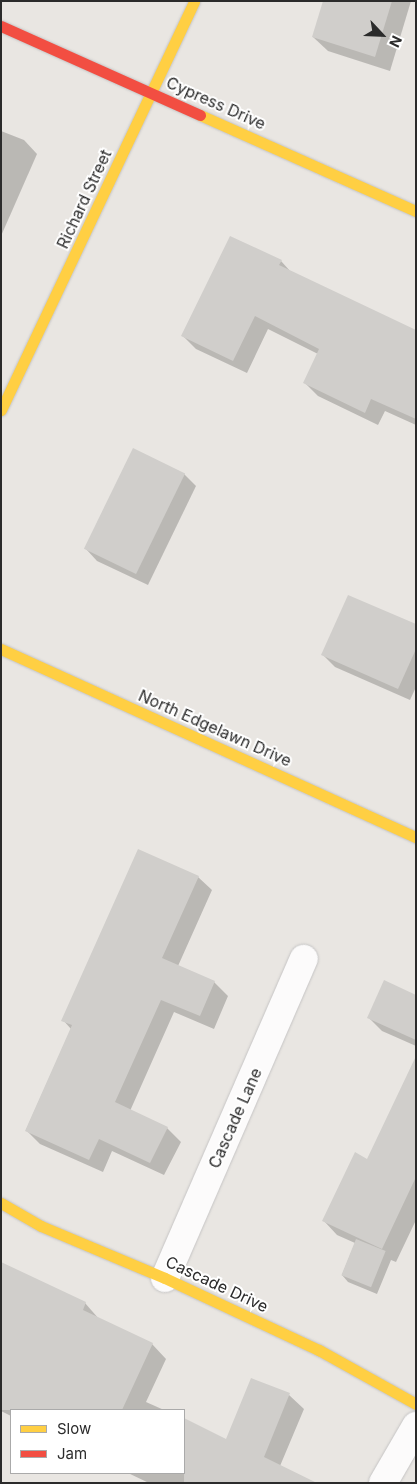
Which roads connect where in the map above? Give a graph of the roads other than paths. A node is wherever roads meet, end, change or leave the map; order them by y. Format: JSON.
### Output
{"nodes":[{"id":1,"x":194,"y":1,"type":"edge"},
{"id":2,"x":1,"y":26,"type":"edge"},
{"id":3,"x":152,"y":92,"type":"junction"},
{"id":4,"x":416,"y":211,"type":"edge"},
{"id":5,"x":1,"y":410,"type":"edge"},
{"id":6,"x":1,"y":649,"type":"edge"},
{"id":7,"x":416,"y":837,"type":"edge"},
{"id":8,"x":304,"y":959,"type":"dead end"},
{"id":9,"x":1,"y":1203,"type":"edge"},
{"id":10,"x":165,"y":1278,"type":"junction"},
{"id":11,"x":416,"y":1404,"type":"edge"},
{"id":12,"x":416,"y":1426,"type":"edge"},
{"id":13,"x":384,"y":1483,"type":"edge"}],
"edges":[{"from":1,"to":3,"type":"street","name":"Richard Street"},
{"from":2,"to":3,"type":"street","name":"Cypress Drive"},
{"from":3,"to":4,"type":"street","name":"Cypress Drive"},
{"from":3,"to":5,"type":"street","name":"Richard Street"},
{"from":6,"to":7,"type":"street","name":"North Edgelawn Drive"},
{"from":8,"to":10,"type":"street","name":"Cascade Lane"},
{"from":9,"to":10,"type":"street","name":"Cascade Drive"},
{"from":10,"to":11,"type":"street","name":"Cascade Drive"},
{"from":12,"to":13,"type":"street"}]}
